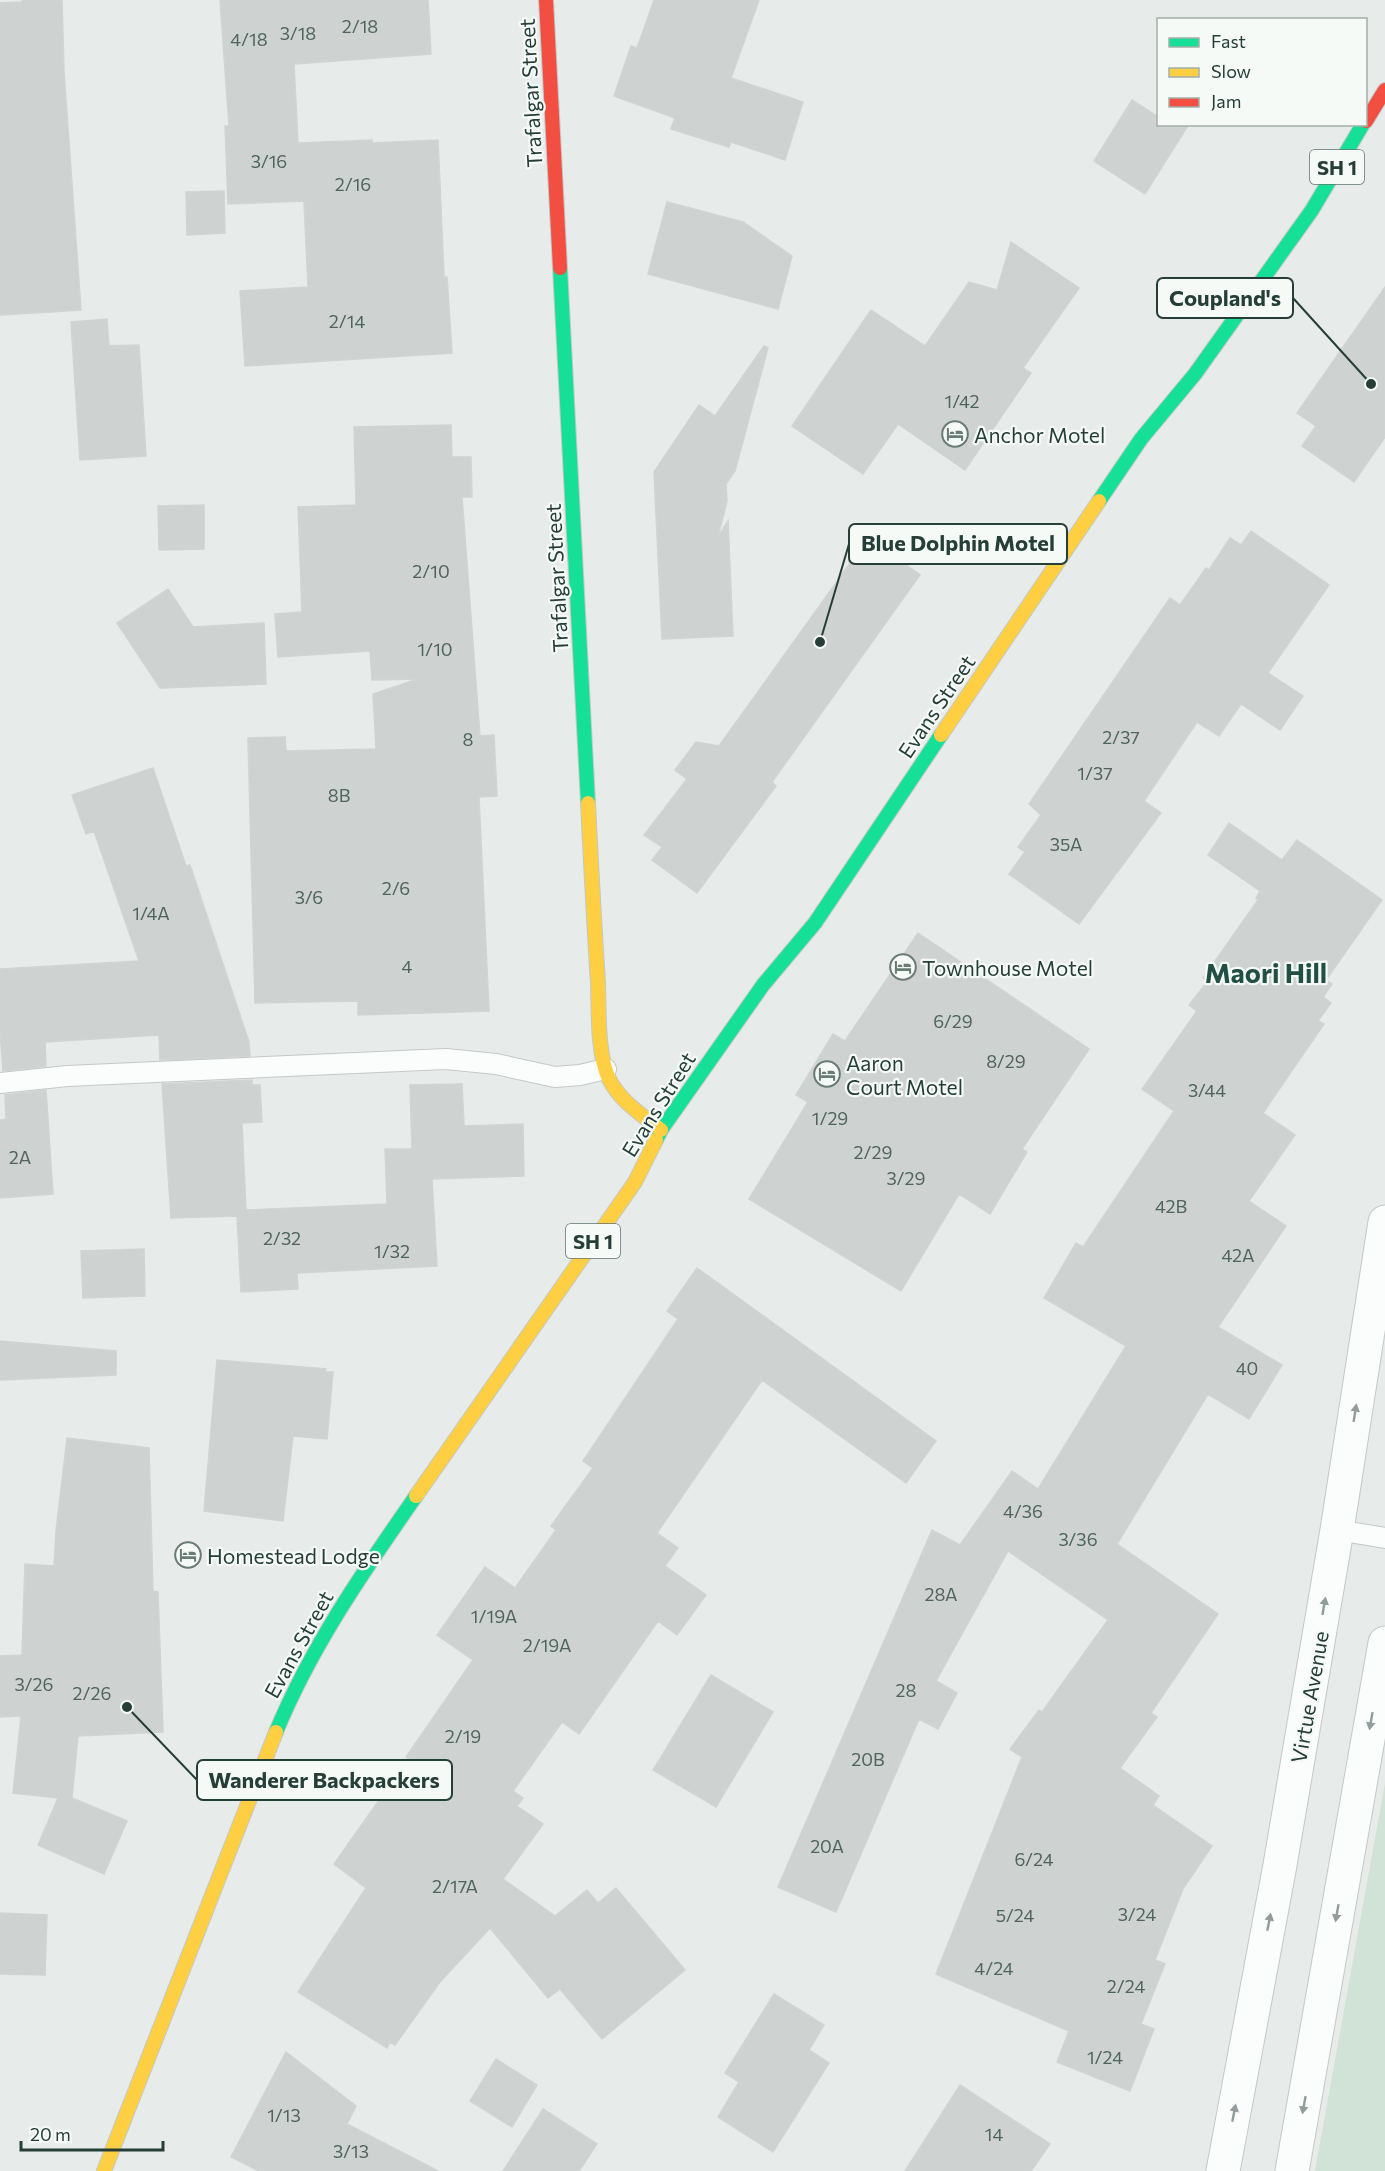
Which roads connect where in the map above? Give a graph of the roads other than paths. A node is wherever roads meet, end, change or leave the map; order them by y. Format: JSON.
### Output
{"nodes":[{"id":1,"x":546,"y":0,"type":"edge"},
{"id":2,"x":1375,"y":110,"type":"edge"},
{"id":3,"x":1367,"y":123,"type":"edge"},
{"id":4,"x":1365,"y":126,"type":"edge"},
{"id":5,"x":606,"y":1069,"type":"junction"},
{"id":6,"x":0,"y":1083,"type":"edge"},
{"id":7,"x":661,"y":1130,"type":"junction"},
{"id":8,"x":1385,"y":1222,"type":"edge"},
{"id":9,"x":1337,"y":1530,"type":"junction"},
{"id":10,"x":1385,"y":1538,"type":"edge"},
{"id":11,"x":1385,"y":1643,"type":"edge"},
{"id":12,"x":104,"y":2171,"type":"edge"},
{"id":13,"x":1223,"y":2171,"type":"edge"},
{"id":14,"x":1292,"y":2171,"type":"edge"}],
"edges":[{"from":1,"to":5,"type":"main road","name":"Trafalgar Street"},
{"from":2,"to":3,"type":"main road","name":"Evans Street","number":"SH 1"},
{"from":4,"to":7,"type":"main road","name":"Evans Street","number":"SH 1"},
{"from":5,"to":6,"type":"lane"},
{"from":5,"to":7,"type":"main road","name":"Trafalgar Street"},
{"from":7,"to":12,"type":"main road","name":"Evans Street","number":"SH 1"},
{"from":9,"to":8,"type":"street","name":"Virtue Avenue","one_way":true},
{"from":9,"to":10,"type":"lane"},
{"from":13,"to":9,"type":"street","name":"Virtue Avenue","one_way":true},
{"from":11,"to":14,"type":"street","one_way":true}]}
